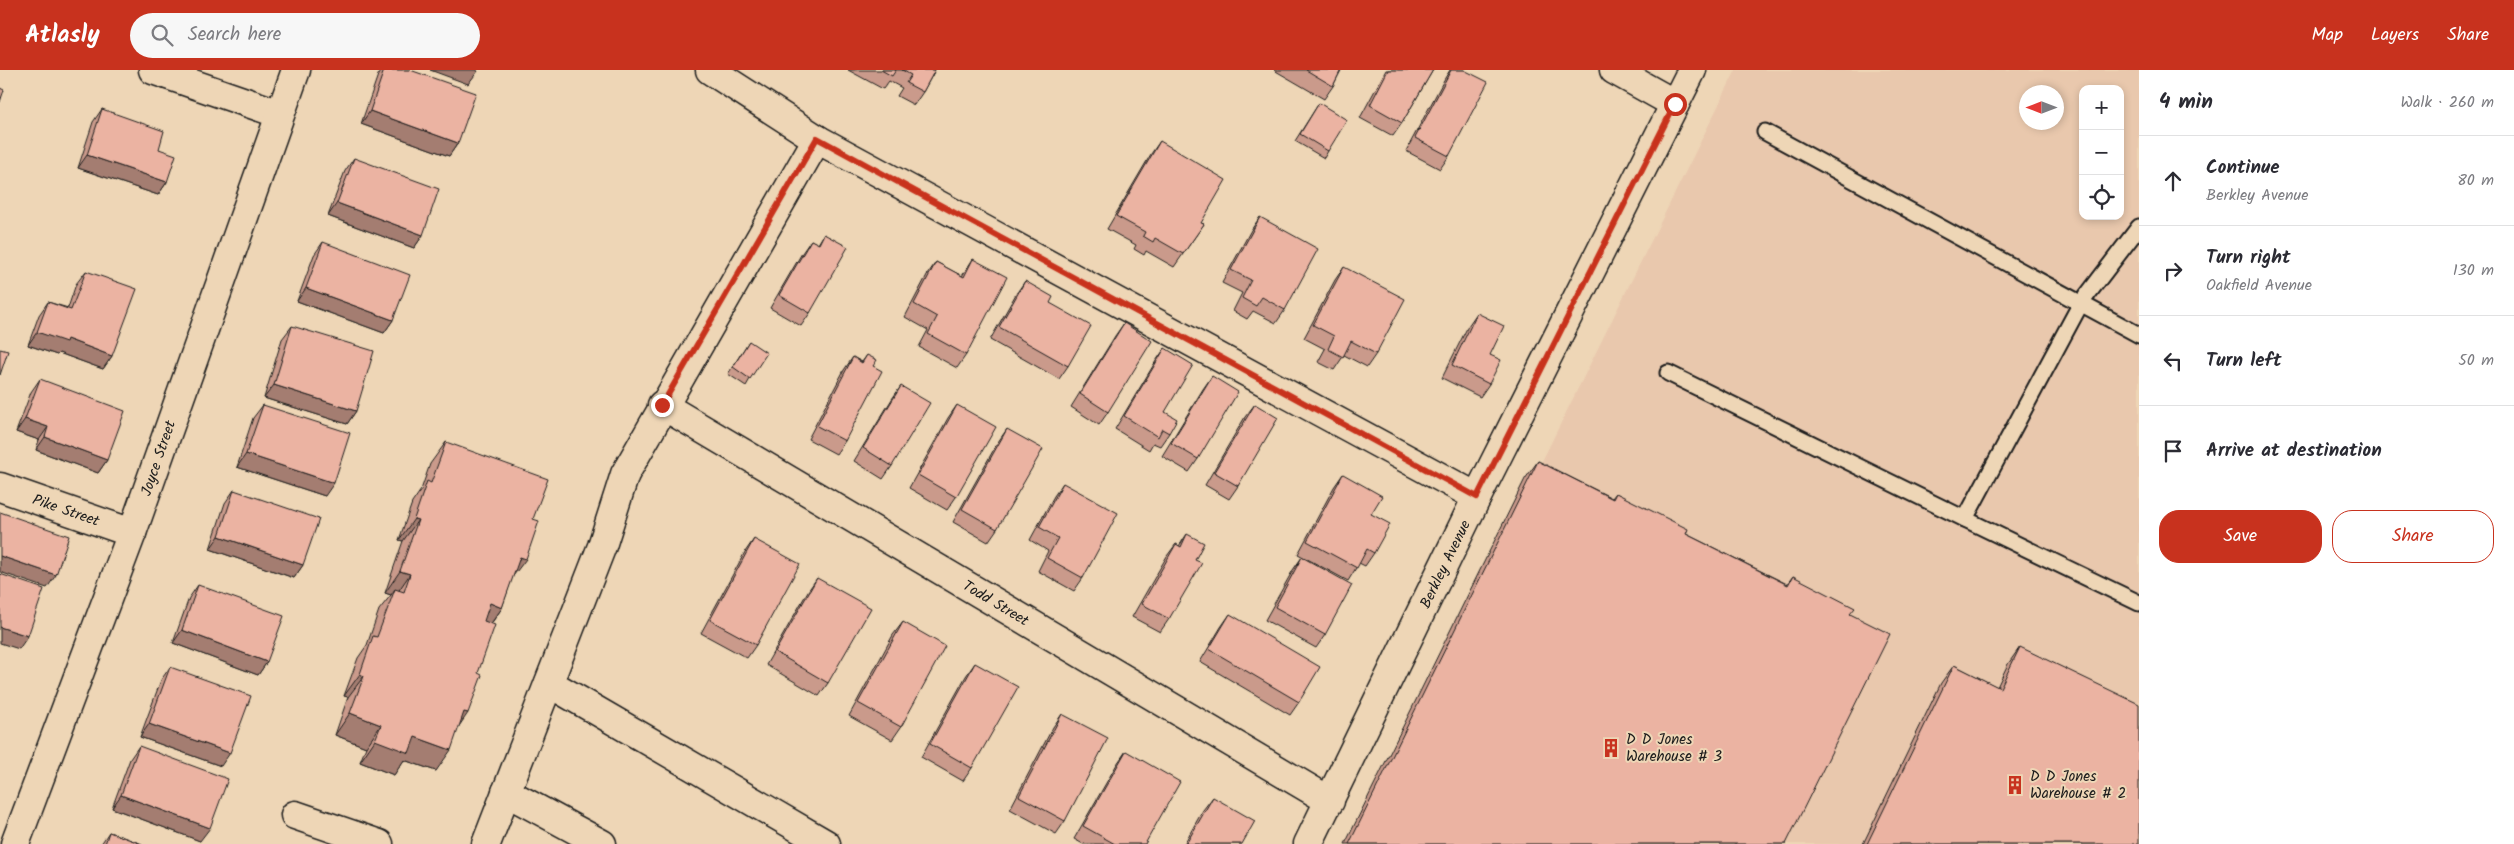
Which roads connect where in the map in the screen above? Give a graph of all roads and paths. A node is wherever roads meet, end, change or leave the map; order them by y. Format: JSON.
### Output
{"nodes":[{"id":1,"x":153,"y":70,"type":"edge"},
{"id":2,"x":296,"y":70,"type":"edge"},
{"id":3,"x":1614,"y":70,"type":"edge"},
{"id":4,"x":1692,"y":70,"type":"edge"},
{"id":5,"x":718,"y":72,"type":"edge"},
{"id":6,"x":1675,"y":104,"type":"junction"},
{"id":7,"x":280,"y":114,"type":"junction"},
{"id":8,"x":1765,"y":132,"type":"dead end"},
{"id":9,"x":817,"y":138,"type":"junction"},
{"id":10,"x":2139,"y":227,"type":"edge"},
{"id":11,"x":2080,"y":303,"type":"junction"},
{"id":12,"x":2139,"y":336,"type":"edge"},
{"id":13,"x":1668,"y":373,"type":"dead end"},
{"id":14,"x":662,"y":405,"type":"junction"},
{"id":15,"x":0,"y":488,"type":"edge"},
{"id":16,"x":1477,"y":497,"type":"junction"},
{"id":17,"x":1965,"y":519,"type":"junction"},
{"id":18,"x":132,"y":533,"type":"junction"},
{"id":19,"x":2139,"y":603,"type":"edge"},
{"id":20,"x":549,"y":683,"type":"junction"},
{"id":21,"x":506,"y":792,"type":"junction"},
{"id":22,"x":1330,"y":801,"type":"junction"},
{"id":23,"x":295,"y":814,"type":"dead end"},
{"id":24,"x":15,"y":844,"type":"edge"},
{"id":25,"x":379,"y":844,"type":"edge"},
{"id":26,"x":486,"y":844,"type":"edge"},
{"id":27,"x":602,"y":844,"type":"edge"},
{"id":28,"x":826,"y":844,"type":"edge"},
{"id":29,"x":1308,"y":844,"type":"edge"}],
"edges":[{"from":1,"to":7,"type":"street"},
{"from":2,"to":7,"type":"street","name":"Joyce Street"},
{"from":3,"to":6,"type":"street"},
{"from":4,"to":6,"type":"street","name":"Berkley Avenue"},
{"from":5,"to":9,"type":"street"},
{"from":6,"to":16,"type":"street","name":"Berkley Avenue"},
{"from":7,"to":18,"type":"street","name":"Joyce Street"},
{"from":8,"to":11,"type":"lane"},
{"from":9,"to":14,"type":"street"},
{"from":9,"to":16,"type":"street"},
{"from":10,"to":11,"type":"lane"},
{"from":11,"to":12,"type":"lane"},
{"from":11,"to":17,"type":"lane"},
{"from":13,"to":17,"type":"lane"},
{"from":14,"to":20,"type":"street"},
{"from":14,"to":22,"type":"street","name":"Todd Street"},
{"from":15,"to":18,"type":"street","name":"Pike Street"},
{"from":16,"to":22,"type":"street","name":"Berkley Avenue"},
{"from":17,"to":19,"type":"lane"},
{"from":18,"to":24,"type":"street","name":"Joyce Street"},
{"from":20,"to":21,"type":"street"},
{"from":20,"to":28,"type":"street"},
{"from":21,"to":26,"type":"street"},
{"from":21,"to":27,"type":"street"},
{"from":22,"to":29,"type":"street","name":"Berkley Avenue"},
{"from":23,"to":25,"type":"street"}]}
